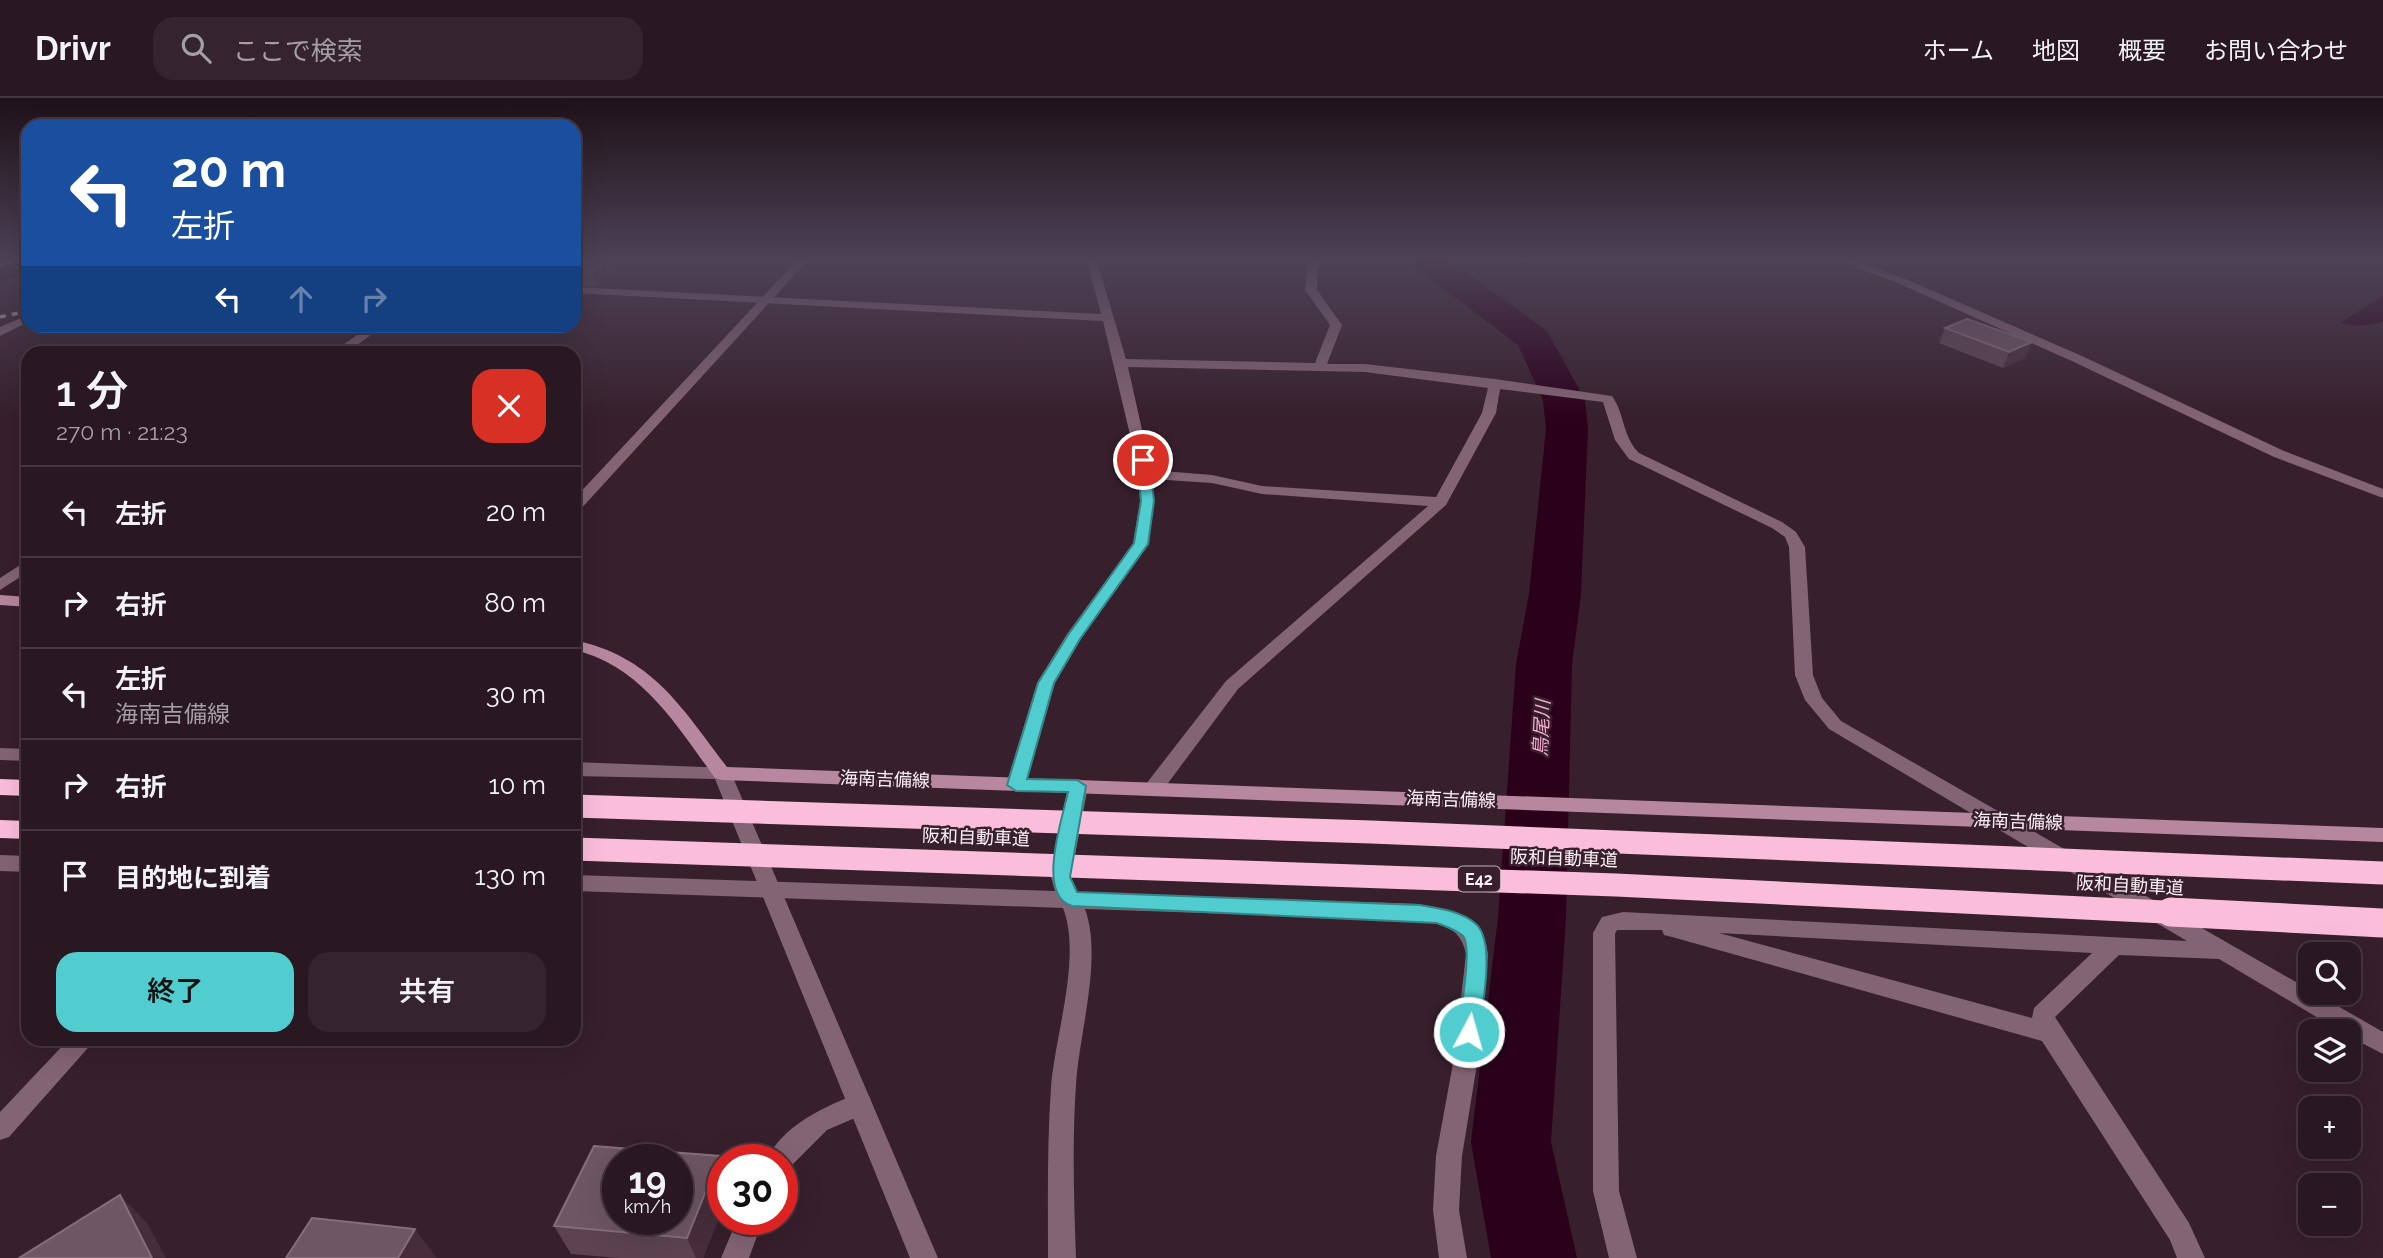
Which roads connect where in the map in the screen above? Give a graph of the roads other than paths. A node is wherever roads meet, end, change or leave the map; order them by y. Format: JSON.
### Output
{"nodes":[{"id":1,"x":755,"y":312,"type":"edge"},
{"id":2,"x":996,"y":312,"type":"edge"},
{"id":3,"x":1105,"y":312,"type":"edge"},
{"id":4,"x":1327,"y":312,"type":"edge"},
{"id":5,"x":1972,"y":312,"type":"edge"},
{"id":6,"x":1107,"y":318,"type":"junction"},
{"id":7,"x":21,"y":322,"type":"edge"},
{"id":8,"x":0,"y":332,"type":"edge"},
{"id":9,"x":367,"y":333,"type":"edge"},
{"id":10,"x":348,"y":346,"type":"edge"},
{"id":11,"x":1121,"y":363,"type":"junction"},
{"id":12,"x":1320,"y":365,"type":"junction"},
{"id":13,"x":1495,"y":383,"type":"junction"},
{"id":14,"x":1145,"y":474,"type":"junction"},
{"id":15,"x":2383,"y":494,"type":"edge"},
{"id":16,"x":581,"y":500,"type":"edge"},
{"id":17,"x":1441,"y":502,"type":"junction"},
{"id":18,"x":21,"y":570,"type":"edge"},
{"id":19,"x":0,"y":585,"type":"edge"},
{"id":20,"x":0,"y":600,"type":"edge"},
{"id":21,"x":21,"y":602,"type":"edge"},
{"id":22,"x":581,"y":646,"type":"edge"},
{"id":23,"x":0,"y":754,"type":"edge"},
{"id":24,"x":21,"y":755,"type":"edge"},
{"id":25,"x":581,"y":769,"type":"edge"},
{"id":26,"x":722,"y":773,"type":"junction"},
{"id":27,"x":1016,"y":785,"type":"junction"},
{"id":28,"x":1077,"y":786,"type":"junction"},
{"id":29,"x":0,"y":787,"type":"edge"},
{"id":30,"x":21,"y":788,"type":"edge"},
{"id":31,"x":1153,"y":789,"type":"junction"},
{"id":32,"x":581,"y":806,"type":"edge"},
{"id":33,"x":1999,"y":820,"type":"junction"},
{"id":34,"x":0,"y":829,"type":"edge"},
{"id":35,"x":21,"y":830,"type":"edge"},
{"id":36,"x":2383,"y":835,"type":"edge"},
{"id":37,"x":581,"y":849,"type":"edge"},
{"id":38,"x":0,"y":863,"type":"edge"},
{"id":39,"x":21,"y":864,"type":"edge"},
{"id":40,"x":2383,"y":873,"type":"edge"},
{"id":41,"x":581,"y":883,"type":"edge"},
{"id":42,"x":770,"y":889,"type":"junction"},
{"id":43,"x":1072,"y":899,"type":"junction"},
{"id":44,"x":1662,"y":922,"type":"junction"},
{"id":45,"x":2383,"y":923,"type":"edge"},
{"id":46,"x":2114,"y":946,"type":"junction"},
{"id":47,"x":2222,"y":951,"type":"junction"},
{"id":48,"x":2050,"y":1033,"type":"junction"},
{"id":49,"x":2383,"y":1044,"type":"edge"},
{"id":50,"x":77,"y":1046,"type":"edge"},
{"id":51,"x":860,"y":1104,"type":"junction"},
{"id":52,"x":0,"y":1129,"type":"edge"},
{"id":53,"x":796,"y":1144,"type":"edge"},
{"id":54,"x":744,"y":1235,"type":"edge"},
{"id":55,"x":735,"y":1258,"type":"edge"},
{"id":56,"x":924,"y":1258,"type":"edge"},
{"id":57,"x":1062,"y":1258,"type":"edge"},
{"id":58,"x":1453,"y":1258,"type":"edge"},
{"id":59,"x":1623,"y":1258,"type":"edge"},
{"id":60,"x":2191,"y":1258,"type":"edge"}],
"edges":[{"from":1,"to":16,"type":"street"},
{"from":2,"to":6,"type":"street"},
{"from":3,"to":6,"type":"street"},
{"from":4,"to":12,"type":"street"},
{"from":5,"to":15,"type":"street"},
{"from":6,"to":11,"type":"street"},
{"from":7,"to":8,"type":"street"},
{"from":9,"to":10,"type":"street"},
{"from":11,"to":12,"type":"street"},
{"from":11,"to":14,"type":"street"},
{"from":12,"to":13,"type":"street"},
{"from":13,"to":17,"type":"street"},
{"from":13,"to":33,"type":"street"},
{"from":14,"to":17,"type":"street"},
{"from":14,"to":27,"type":"street"},
{"from":17,"to":31,"type":"street"},
{"from":18,"to":19,"type":"street"},
{"from":20,"to":21,"type":"main road"},
{"from":22,"to":26,"type":"main road"},
{"from":23,"to":24,"type":"street"},
{"from":25,"to":26,"type":"street"},
{"from":26,"to":27,"type":"main road","name":"海南吉備線"},
{"from":26,"to":42,"type":"street"},
{"from":27,"to":28,"type":"main road","name":"海南吉備線"},
{"from":28,"to":31,"type":"main road","name":"海南吉備線"},
{"from":28,"to":43,"type":"street"},
{"from":29,"to":30,"type":"highway"},
{"from":31,"to":33,"type":"main road","name":"海南吉備線"},
{"from":32,"to":40,"type":"highway","name":"阪和自動車道","bridge":true},
{"from":33,"to":36,"type":"main road","name":"海南吉備線"},
{"from":33,"to":47,"type":"street"},
{"from":34,"to":35,"type":"highway"},
{"from":37,"to":45,"type":"highway","name":"阪和自動車道","number":"E42","bridge":true},
{"from":38,"to":39,"type":"street"},
{"from":41,"to":42,"type":"street"},
{"from":42,"to":43,"type":"street"},
{"from":42,"to":51,"type":"street"},
{"from":43,"to":57,"type":"street"},
{"from":43,"to":58,"type":"street"},
{"from":44,"to":46,"type":"street"},
{"from":44,"to":48,"type":"street"},
{"from":44,"to":59,"type":"street"},
{"from":46,"to":47,"type":"street"},
{"from":46,"to":48,"type":"street"},
{"from":47,"to":49,"type":"street"},
{"from":48,"to":60,"type":"street"},
{"from":50,"to":52,"type":"street"},
{"from":51,"to":53,"type":"street"},
{"from":51,"to":56,"type":"street"},
{"from":54,"to":55,"type":"street"}]}
